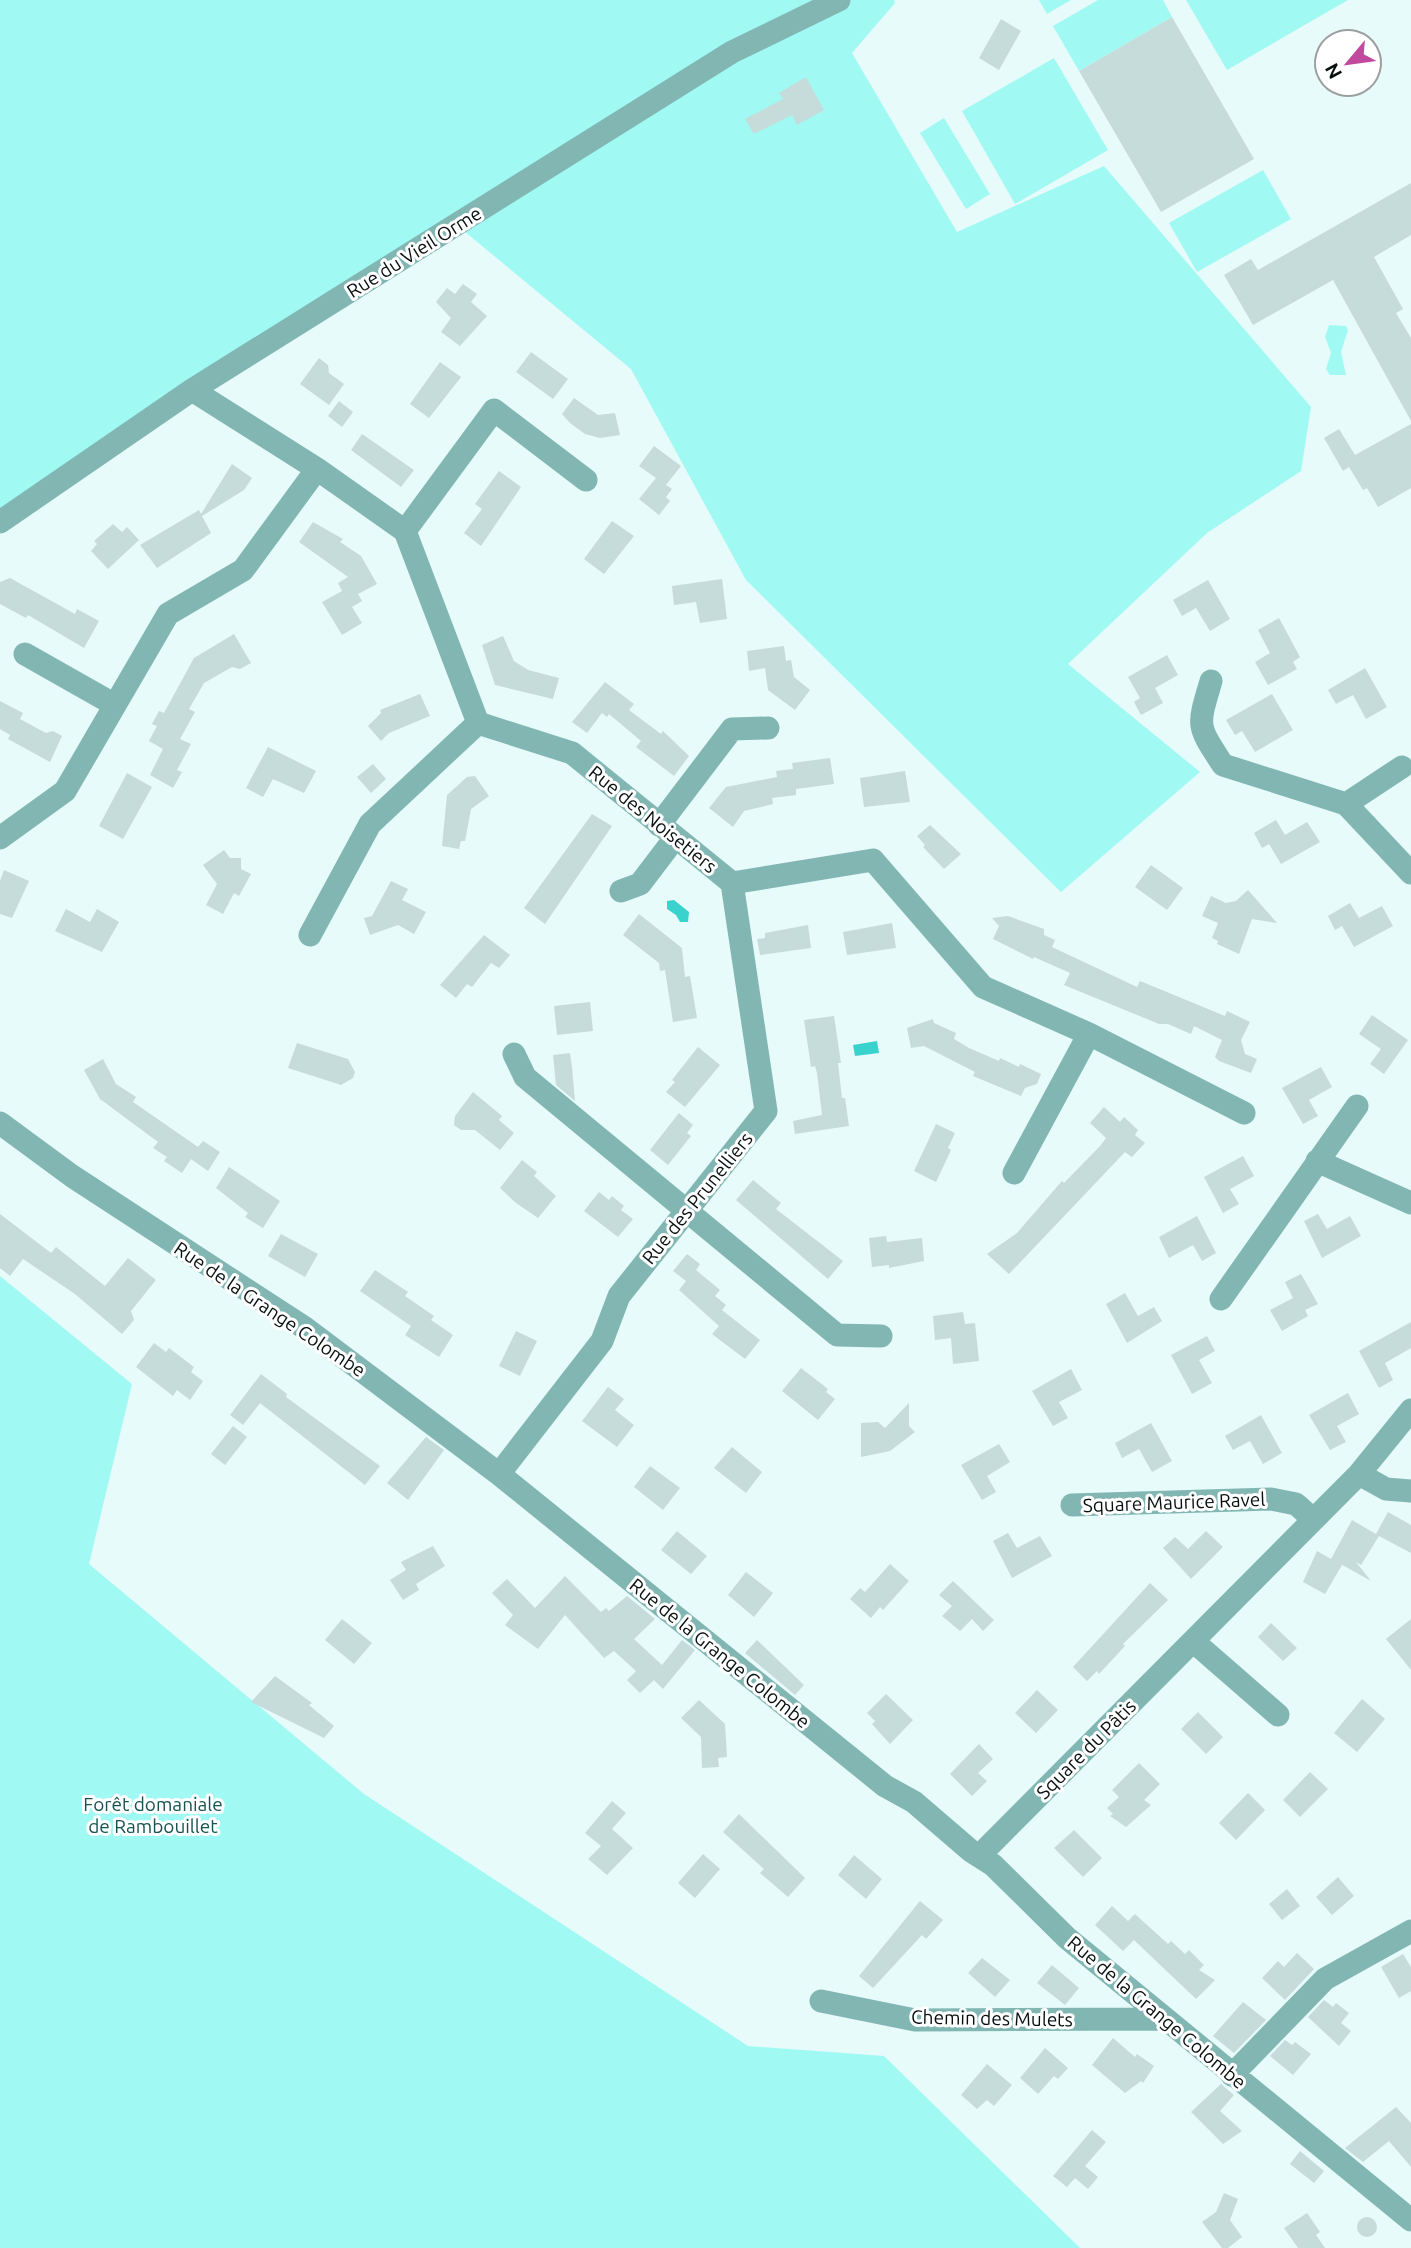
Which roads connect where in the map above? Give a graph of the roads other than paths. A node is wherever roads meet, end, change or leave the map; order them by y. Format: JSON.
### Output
{"nodes":[{"id":1,"x":839,"y":0,"type":"edge"},
{"id":2,"x":192,"y":390,"type":"junction"},
{"id":3,"x":317,"y":469,"type":"junction"},
{"id":4,"x":586,"y":480,"type":"dead end"},
{"id":5,"x":0,"y":522,"type":"edge"},
{"id":6,"x":404,"y":531,"type":"junction"},
{"id":7,"x":25,"y":654,"type":"dead end"},
{"id":8,"x":1211,"y":681,"type":"dead end"},
{"id":9,"x":115,"y":705,"type":"junction"},
{"id":10,"x":478,"y":723,"type":"junction"},
{"id":11,"x":768,"y":728,"type":"dead end"},
{"id":12,"x":1402,"y":767,"type":"dead end"},
{"id":13,"x":1346,"y":804,"type":"junction"},
{"id":14,"x":667,"y":832,"type":"junction"},
{"id":15,"x":0,"y":838,"type":"edge"},
{"id":16,"x":1411,"y":873,"type":"edge"},
{"id":17,"x":732,"y":883,"type":"junction"},
{"id":18,"x":621,"y":891,"type":"dead end"},
{"id":19,"x":310,"y":935,"type":"dead end"},
{"id":20,"x":1089,"y":1034,"type":"junction"},
{"id":21,"x":514,"y":1054,"type":"dead end"},
{"id":22,"x":1357,"y":1106,"type":"dead end"},
{"id":23,"x":1244,"y":1113,"type":"dead end"},
{"id":24,"x":0,"y":1123,"type":"edge"},
{"id":25,"x":1317,"y":1161,"type":"junction"},
{"id":26,"x":1013,"y":1173,"type":"dead end"},
{"id":27,"x":1411,"y":1203,"type":"edge"},
{"id":28,"x":686,"y":1213,"type":"junction"},
{"id":29,"x":1222,"y":1299,"type":"dead end"},
{"id":30,"x":881,"y":1336,"type":"dead end"},
{"id":31,"x":1411,"y":1410,"type":"edge"},
{"id":32,"x":499,"y":1474,"type":"junction"},
{"id":33,"x":1359,"y":1474,"type":"junction"},
{"id":34,"x":1411,"y":1491,"type":"edge"},
{"id":35,"x":1072,"y":1505,"type":"dead end"},
{"id":36,"x":1313,"y":1519,"type":"junction"},
{"id":37,"x":1193,"y":1641,"type":"junction"},
{"id":38,"x":1278,"y":1715,"type":"dead end"},
{"id":39,"x":979,"y":1856,"type":"junction"},
{"id":40,"x":1411,"y":1931,"type":"edge"},
{"id":41,"x":821,"y":2001,"type":"dead end"},
{"id":42,"x":1165,"y":2019,"type":"junction"},
{"id":43,"x":1233,"y":2075,"type":"junction"},
{"id":44,"x":1411,"y":2220,"type":"edge"}],
"edges":[{"from":1,"to":2,"type":"street","name":"Rue du Vieil Orme"},
{"from":2,"to":3,"type":"street"},
{"from":2,"to":5,"type":"street","name":"Rue du Vieil Orme"},
{"from":3,"to":6,"type":"street"},
{"from":3,"to":9,"type":"street"},
{"from":4,"to":6,"type":"street"},
{"from":6,"to":10,"type":"street"},
{"from":7,"to":9,"type":"street"},
{"from":8,"to":13,"type":"street"},
{"from":9,"to":15,"type":"street"},
{"from":10,"to":14,"type":"street","name":"Rue des Noisetiers"},
{"from":10,"to":19,"type":"street"},
{"from":11,"to":14,"type":"street"},
{"from":12,"to":13,"type":"street"},
{"from":13,"to":16,"type":"street"},
{"from":14,"to":17,"type":"street","name":"Rue des Noisetiers"},
{"from":14,"to":18,"type":"street"},
{"from":17,"to":20,"type":"street","name":"Rue des Noisetiers"},
{"from":17,"to":28,"type":"street","name":"Rue des Prunelliers"},
{"from":20,"to":23,"type":"street","name":"Rue des Noisetiers"},
{"from":20,"to":26,"type":"street"},
{"from":21,"to":28,"type":"street"},
{"from":22,"to":25,"type":"street"},
{"from":24,"to":32,"type":"street","name":"Rue de la Grange Colombe"},
{"from":25,"to":27,"type":"street"},
{"from":25,"to":29,"type":"street"},
{"from":28,"to":30,"type":"street"},
{"from":28,"to":32,"type":"street","name":"Rue des Prunelliers"},
{"from":31,"to":33,"type":"street","name":"Square du Pâtis"},
{"from":32,"to":39,"type":"street","name":"Rue de la Grange Colombe"},
{"from":33,"to":34,"type":"street"},
{"from":33,"to":36,"type":"street","name":"Square du Pâtis"},
{"from":35,"to":36,"type":"street","name":"Square Maurice Ravel"},
{"from":36,"to":37,"type":"street","name":"Square du Pâtis"},
{"from":37,"to":38,"type":"street"},
{"from":37,"to":39,"type":"street","name":"Square du Pâtis"},
{"from":39,"to":42,"type":"street","name":"Rue de la Grange Colombe"},
{"from":40,"to":43,"type":"street"},
{"from":41,"to":42,"type":"street","name":"Chemin des Mulets"},
{"from":42,"to":43,"type":"street","name":"Rue de la Grange Colombe"},
{"from":43,"to":44,"type":"street","name":"Rue de la Grange Colombe"}]}
